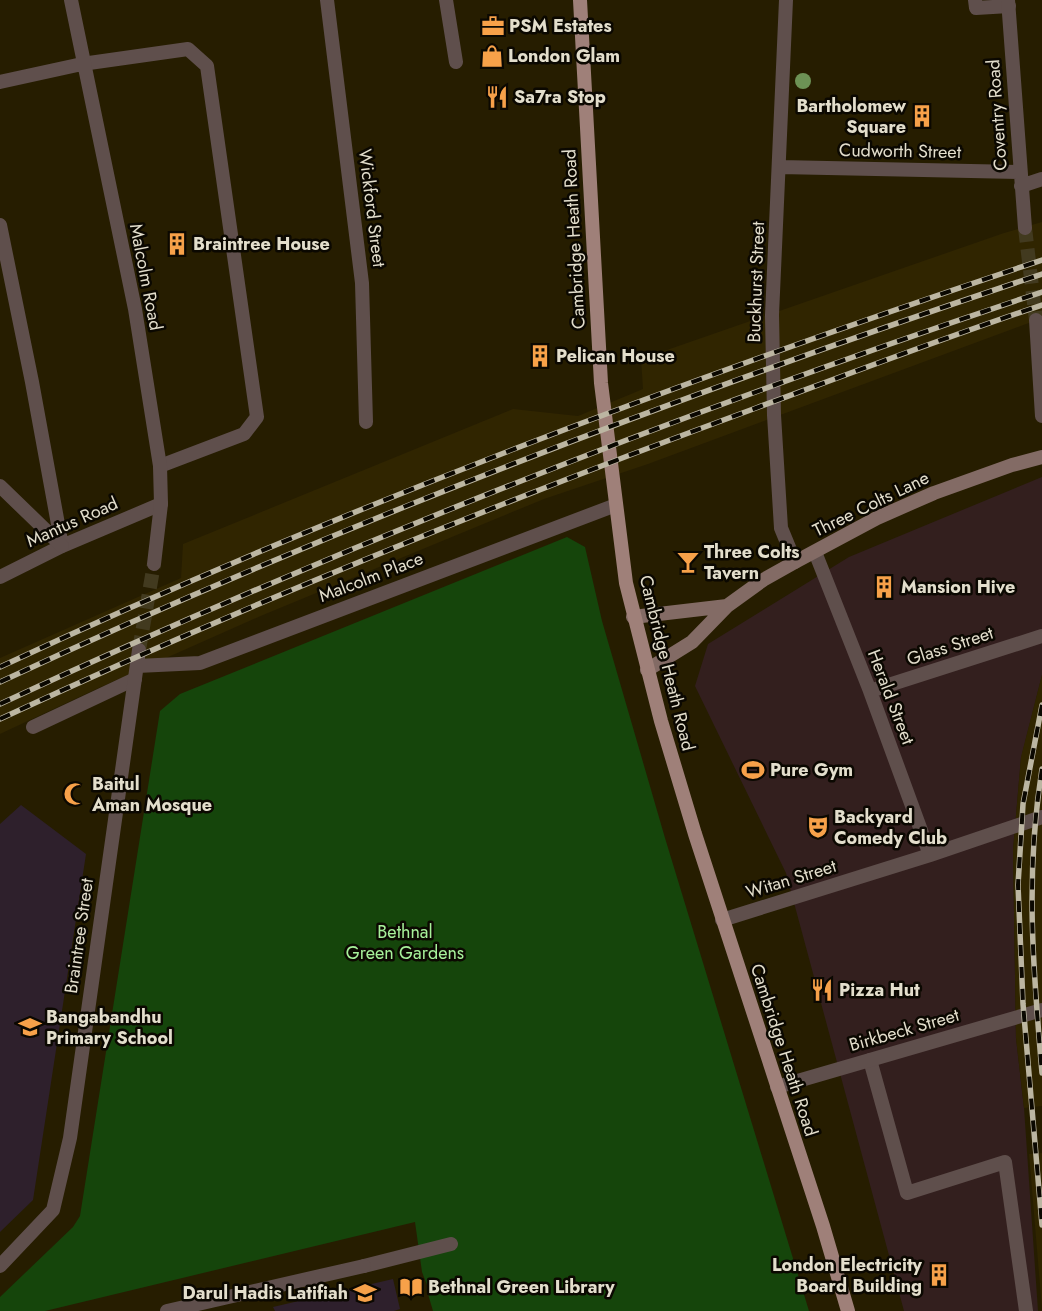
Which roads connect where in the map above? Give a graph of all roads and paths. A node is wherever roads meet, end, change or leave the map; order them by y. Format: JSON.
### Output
{"nodes":[{"id":1,"x":71,"y":0,"type":"edge"},
{"id":2,"x":327,"y":0,"type":"edge"},
{"id":3,"x":446,"y":0,"type":"edge"},
{"id":4,"x":580,"y":0,"type":"edge"},
{"id":5,"x":786,"y":0,"type":"edge"},
{"id":6,"x":975,"y":0,"type":"edge"},
{"id":7,"x":1008,"y":3,"type":"edge"},
{"id":8,"x":456,"y":62,"type":"dead end"},
{"id":9,"x":82,"y":64,"type":"junction"},
{"id":10,"x":0,"y":82,"type":"edge"},
{"id":11,"x":780,"y":167,"type":"junction"},
{"id":12,"x":1020,"y":179,"type":"junction"},
{"id":13,"x":1042,"y":179,"type":"edge"},
{"id":14,"x":0,"y":225,"type":"edge"},
{"id":15,"x":1025,"y":228,"type":"tunnel mouth"},
{"id":16,"x":1036,"y":320,"type":"tunnel mouth"},
{"id":17,"x":1042,"y":416,"type":"edge"},
{"id":18,"x":366,"y":422,"type":"dead end"},
{"id":19,"x":1042,"y":457,"type":"edge"},
{"id":20,"x":160,"y":466,"type":"junction"},
{"id":21,"x":0,"y":486,"type":"edge"},
{"id":22,"x":161,"y":504,"type":"junction"},
{"id":23,"x":616,"y":505,"type":"junction"},
{"id":24,"x":62,"y":546,"type":"junction"},
{"id":25,"x":815,"y":552,"type":"junction"},
{"id":26,"x":795,"y":562,"type":"junction"},
{"id":27,"x":154,"y":564,"type":"tunnel mouth"},
{"id":28,"x":0,"y":577,"type":"edge"},
{"id":29,"x":727,"y":606,"type":"junction"},
{"id":30,"x":633,"y":617,"type":"junction"},
{"id":31,"x":1042,"y":636,"type":"edge"},
{"id":32,"x":139,"y":650,"type":"tunnel mouth"},
{"id":33,"x":647,"y":670,"type":"junction"},
{"id":34,"x":136,"y":672,"type":"junction"},
{"id":35,"x":870,"y":691,"type":"junction"},
{"id":36,"x":32,"y":727,"type":"dead end"},
{"id":37,"x":1042,"y":817,"type":"edge"},
{"id":38,"x":930,"y":855,"type":"junction"},
{"id":39,"x":722,"y":920,"type":"junction"},
{"id":40,"x":1042,"y":1010,"type":"edge"},
{"id":41,"x":870,"y":1060,"type":"junction"},
{"id":42,"x":777,"y":1087,"type":"junction"},
{"id":43,"x":451,"y":1244,"type":"dead end"},
{"id":44,"x":0,"y":1266,"type":"edge"},
{"id":45,"x":173,"y":1310,"type":"edge"},
{"id":46,"x":848,"y":1311,"type":"edge"},
{"id":47,"x":1026,"y":1311,"type":"edge"}],
"edges":[{"from":1,"to":9,"type":"street","name":"Malcolm Road"},
{"from":2,"to":18,"type":"street","name":"Wickford Street"},
{"from":3,"to":8,"type":"street"},
{"from":4,"to":23,"type":"main road","name":"Cambridge Heath Road"},
{"from":5,"to":11,"type":"street","name":"Buckhurst Street"},
{"from":6,"to":7,"type":"street"},
{"from":7,"to":12,"type":"street","name":"Coventry Road"},
{"from":9,"to":10,"type":"street"},
{"from":9,"to":20,"type":"street","name":"Malcolm Road"},
{"from":9,"to":20,"type":"street"},
{"from":11,"to":12,"type":"street","name":"Cudworth Street"},
{"from":11,"to":26,"type":"street","name":"Buckhurst Street"},
{"from":12,"to":13,"type":"street","name":"Cudworth Street"},
{"from":12,"to":15,"type":"street","name":"Coventry Road"},
{"from":14,"to":24,"type":"street"},
{"from":16,"to":17,"type":"street"},
{"from":19,"to":25,"type":"main road","name":"Three Colts Lane"},
{"from":20,"to":22,"type":"street","name":"Malcolm Road"},
{"from":21,"to":24,"type":"street"},
{"from":22,"to":24,"type":"street","name":"Mantus Road"},
{"from":22,"to":27,"type":"street","name":"Malcolm Road"},
{"from":23,"to":30,"type":"main road","name":"Cambridge Heath Road"},
{"from":23,"to":34,"type":"street","name":"Malcolm Place"},
{"from":24,"to":28,"type":"street","name":"Mantus Road"},
{"from":25,"to":26,"type":"main road","name":"Three Colts Lane"},
{"from":25,"to":35,"type":"street","name":"Herald Street"},
{"from":26,"to":29,"type":"main road","name":"Three Colts Lane"},
{"from":29,"to":30,"type":"main road","name":"Three Colts Lane"},
{"from":29,"to":33,"type":"main road","name":"Three Colts Lane"},
{"from":30,"to":33,"type":"main road","name":"Cambridge Heath Road"},
{"from":31,"to":35,"type":"street","name":"Glass Street"},
{"from":32,"to":34,"type":"street"},
{"from":33,"to":39,"type":"main road","name":"Cambridge Heath Road"},
{"from":34,"to":36,"type":"street"},
{"from":34,"to":44,"type":"street","name":"Braintree Street"},
{"from":35,"to":38,"type":"street","name":"Herald Street"},
{"from":37,"to":38,"type":"street","name":"Witan Street"},
{"from":38,"to":39,"type":"street","name":"Witan Street"},
{"from":39,"to":42,"type":"main road","name":"Cambridge Heath Road"},
{"from":40,"to":41,"type":"street","name":"Birkbeck Street"},
{"from":41,"to":42,"type":"street","name":"Birkbeck Street"},
{"from":41,"to":47,"type":"street"},
{"from":42,"to":46,"type":"main road","name":"Cambridge Heath Road"},
{"from":43,"to":45,"type":"street"}]}
